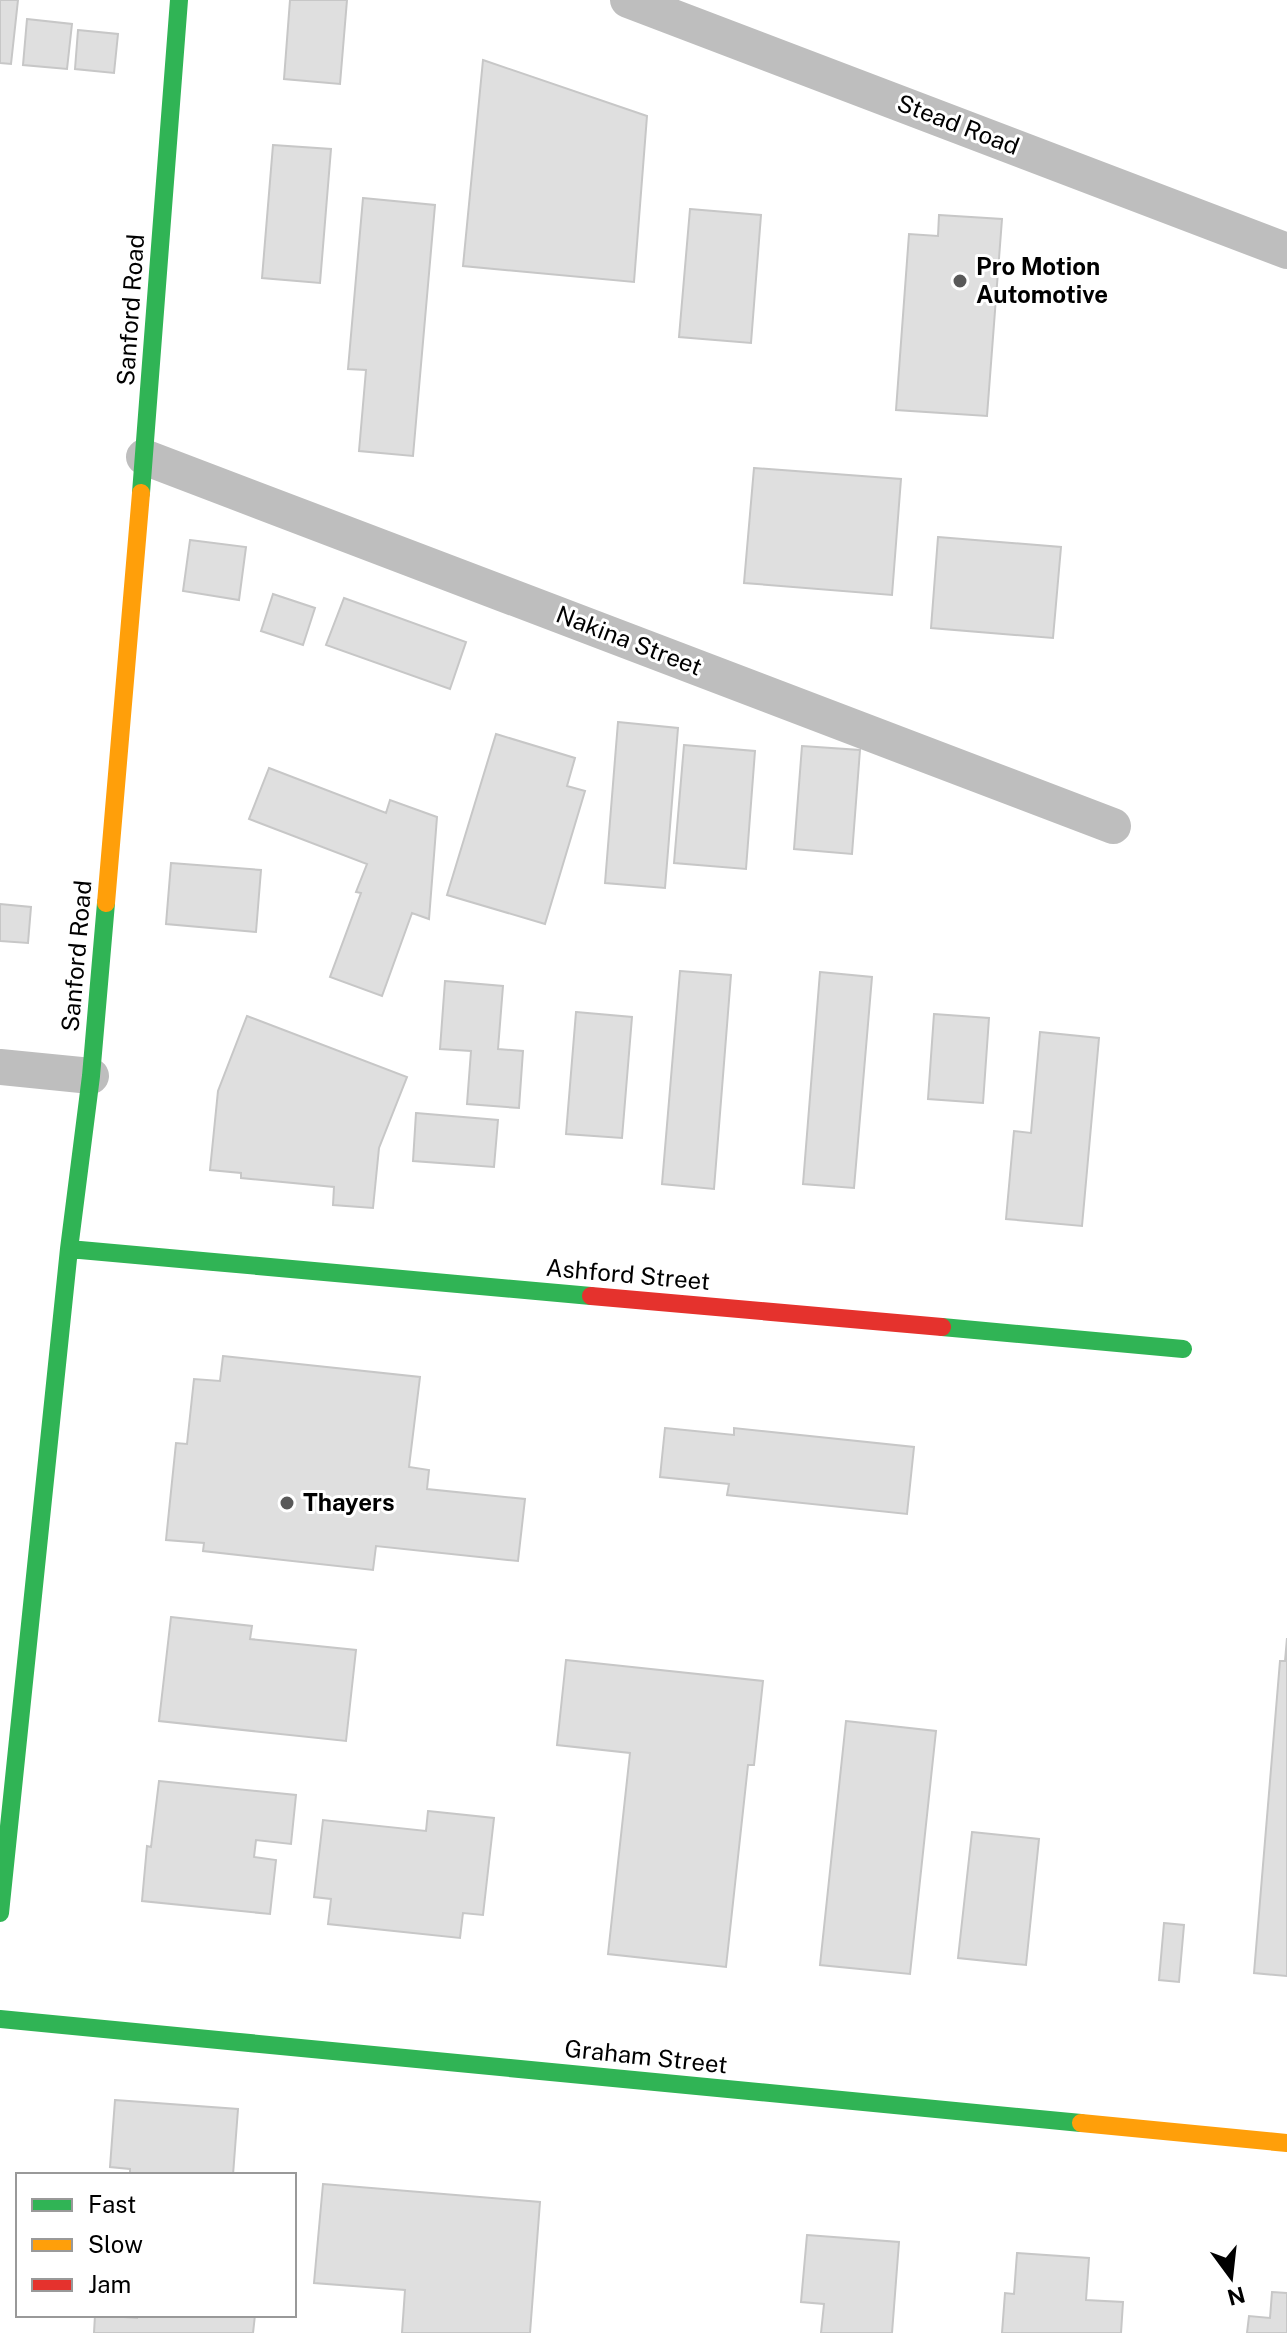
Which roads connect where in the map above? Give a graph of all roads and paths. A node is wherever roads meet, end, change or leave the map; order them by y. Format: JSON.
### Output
{"nodes":[{"id":1,"x":179,"y":0,"type":"edge"},
{"id":2,"x":628,"y":0,"type":"edge"},
{"id":3,"x":1287,"y":251,"type":"edge"},
{"id":4,"x":144,"y":457,"type":"junction"},
{"id":5,"x":1113,"y":826,"type":"dead end"},
{"id":6,"x":0,"y":1067,"type":"edge"},
{"id":7,"x":91,"y":1076,"type":"junction"},
{"id":8,"x":69,"y":1249,"type":"junction"},
{"id":9,"x":1183,"y":1349,"type":"dead end"},
{"id":10,"x":0,"y":1913,"type":"edge"},
{"id":11,"x":0,"y":2019,"type":"edge"},
{"id":12,"x":1287,"y":2143,"type":"edge"}],
"edges":[{"from":1,"to":4,"type":"street","name":"Sanford Road"},
{"from":2,"to":3,"type":"street","name":"Stead Road"},
{"from":4,"to":5,"type":"street","name":"Nakina Street"},
{"from":4,"to":7,"type":"street","name":"Sanford Road"},
{"from":6,"to":7,"type":"street"},
{"from":7,"to":8,"type":"street","name":"Sanford Road"},
{"from":8,"to":9,"type":"street","name":"Ashford Street"},
{"from":8,"to":10,"type":"street","name":"Sanford Road"},
{"from":11,"to":12,"type":"street","name":"Graham Street"}]}
